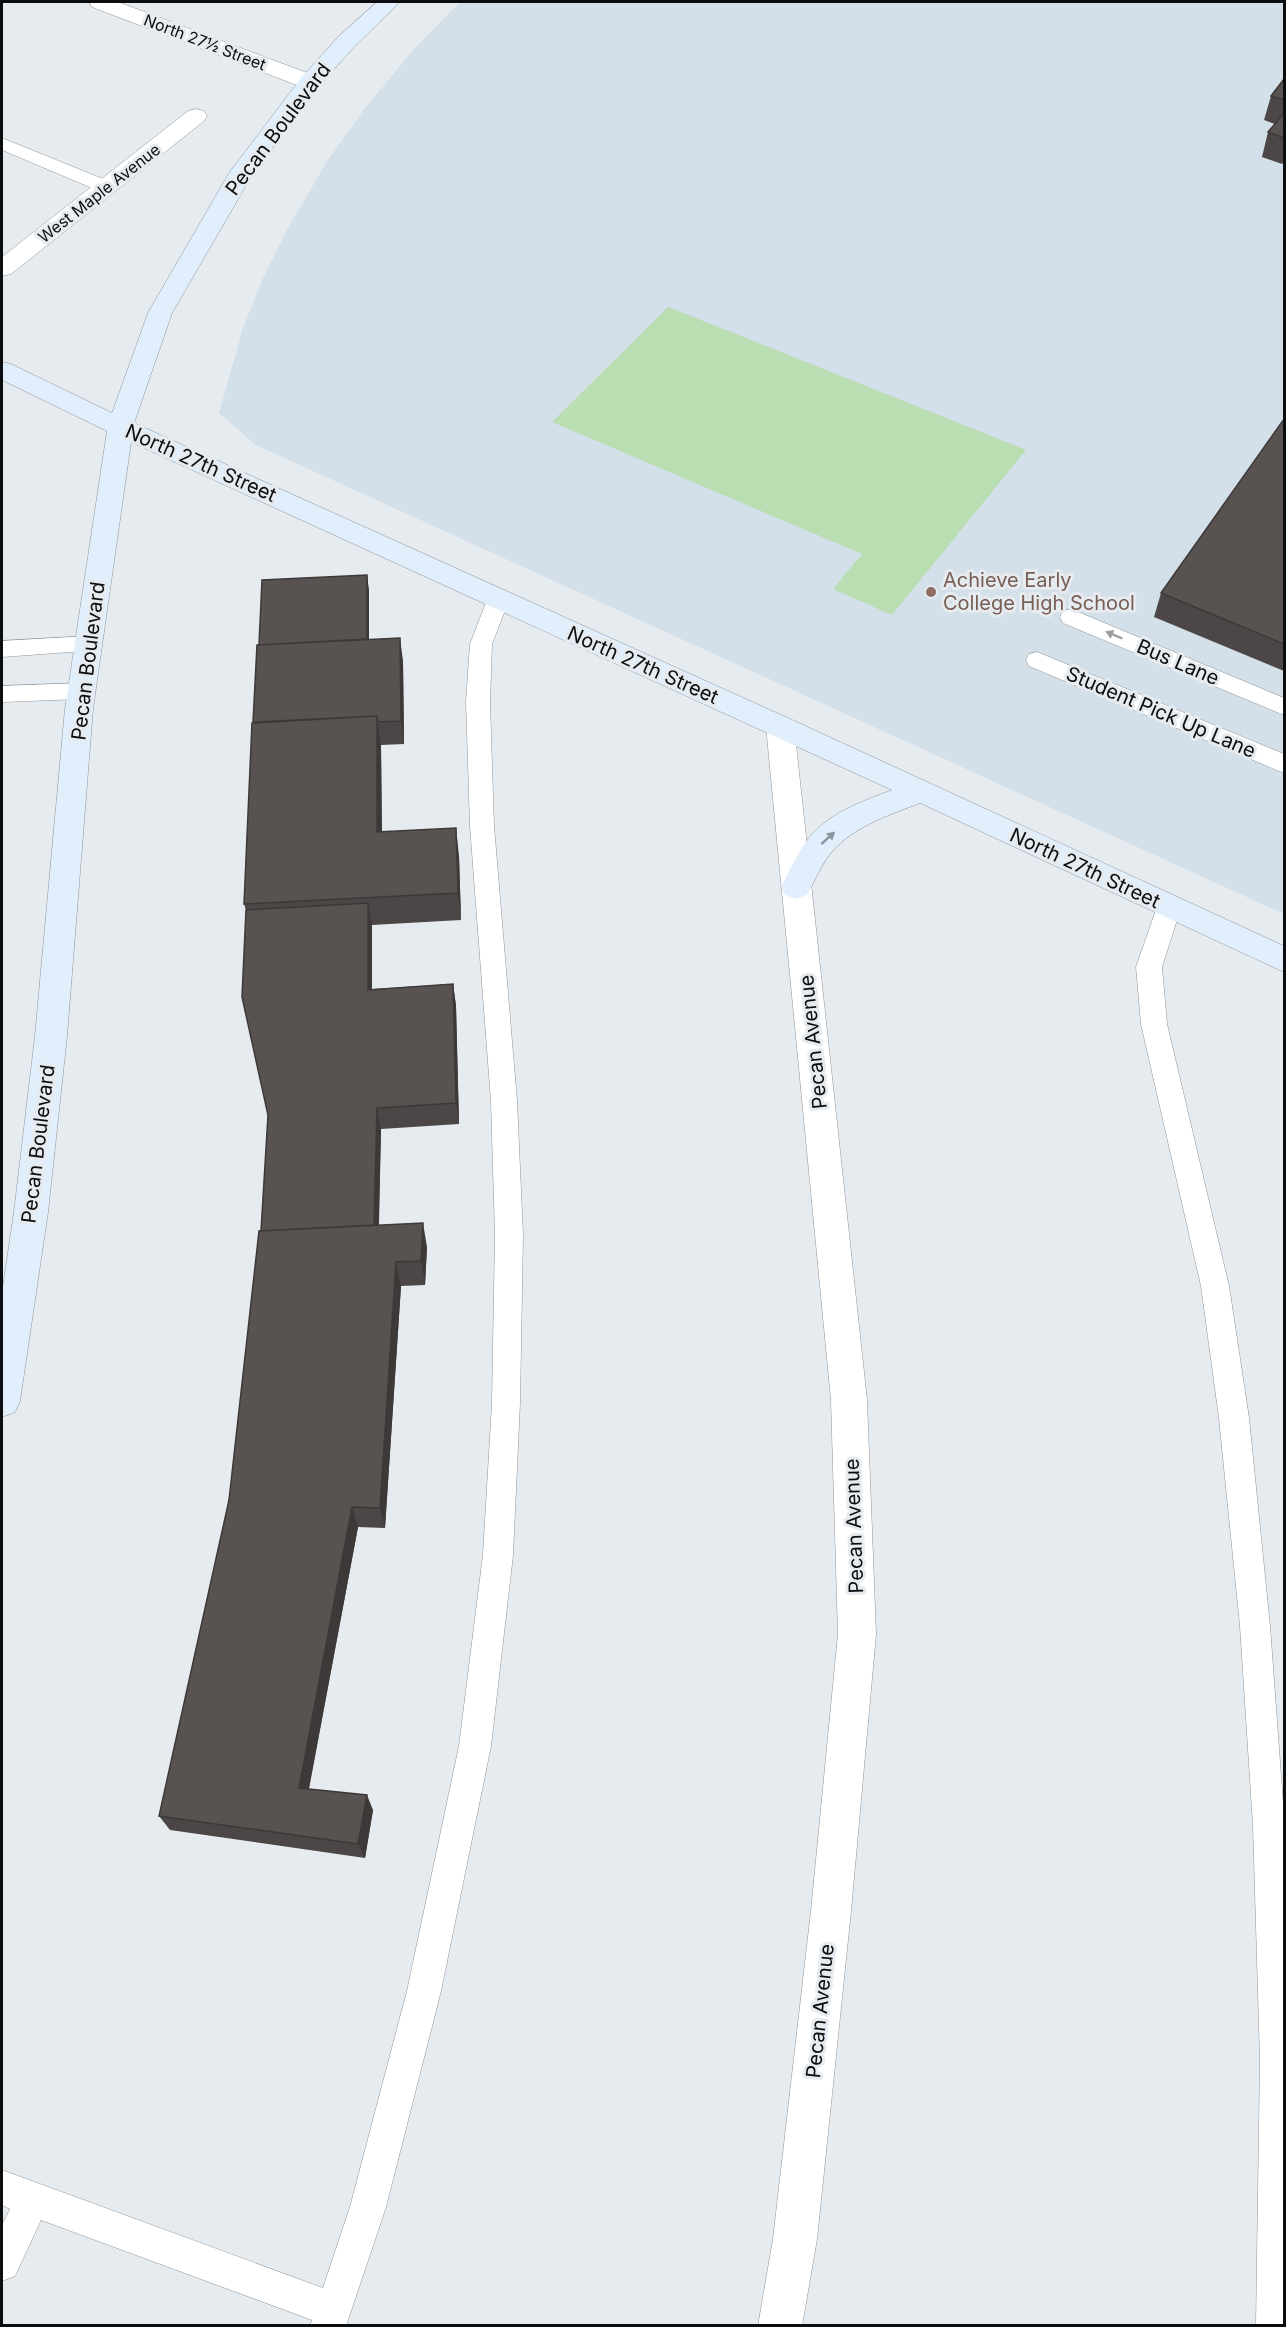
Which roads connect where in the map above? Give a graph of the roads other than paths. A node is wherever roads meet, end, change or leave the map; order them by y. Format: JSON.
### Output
{"nodes":[{"id":1,"x":100,"y":2,"type":"edge"},
{"id":2,"x":389,"y":2,"type":"edge"},
{"id":3,"x":310,"y":82,"type":"junction"},
{"id":4,"x":196,"y":116,"type":"dead end"},
{"id":5,"x":2,"y":144,"type":"edge"},
{"id":6,"x":106,"y":188,"type":"junction"},
{"id":7,"x":2,"y":269,"type":"edge"},
{"id":8,"x":2,"y":370,"type":"edge"},
{"id":9,"x":120,"y":427,"type":"junction"},
{"id":10,"x":498,"y":600,"type":"junction"},
{"id":11,"x":1071,"y":617,"type":"dead end"},
{"id":12,"x":89,"y":644,"type":"junction"},
{"id":13,"x":2,"y":650,"type":"edge"},
{"id":14,"x":1037,"y":660,"type":"dead end"},
{"id":15,"x":82,"y":691,"type":"junction"},
{"id":16,"x":2,"y":694,"type":"edge"},
{"id":17,"x":1284,"y":707,"type":"edge"},
{"id":18,"x":780,"y":726,"type":"junction"},
{"id":19,"x":1284,"y":764,"type":"edge"},
{"id":20,"x":919,"y":792,"type":"junction"},
{"id":21,"x":796,"y":887,"type":"junction"},
{"id":22,"x":1169,"y":907,"type":"junction"},
{"id":23,"x":1284,"y":960,"type":"edge"},
{"id":24,"x":2,"y":1401,"type":"edge"},
{"id":25,"x":17,"y":2194,"type":"edge"},
{"id":26,"x":2,"y":2264,"type":"edge"},
{"id":27,"x":331,"y":2318,"type":"edge"},
{"id":28,"x":780,"y":2325,"type":"edge"},
{"id":29,"x":1274,"y":2325,"type":"edge"}],
"edges":[{"from":1,"to":3,"type":"street","name":"North 27½ Street"},
{"from":2,"to":3,"type":"main road","name":"Pecan Boulevard"},
{"from":3,"to":9,"type":"main road","name":"Pecan Boulevard"},
{"from":4,"to":6,"type":"street","name":"West Maple Avenue"},
{"from":5,"to":6,"type":"lane"},
{"from":6,"to":7,"type":"street","name":"West Maple Avenue"},
{"from":8,"to":9,"type":"main road","name":"North 27th Street"},
{"from":9,"to":10,"type":"main road","name":"North 27th Street"},
{"from":9,"to":12,"type":"main road","name":"Pecan Boulevard"},
{"from":10,"to":18,"type":"main road","name":"North 27th Street"},
{"from":10,"to":27,"type":"lane"},
{"from":17,"to":11,"type":"lane","name":"Bus Lane","one_way":true},
{"from":12,"to":13,"type":"lane"},
{"from":12,"to":15,"type":"main road","name":"Pecan Boulevard"},
{"from":14,"to":19,"type":"lane","name":"Student Pick Up Lane"},
{"from":15,"to":16,"type":"lane"},
{"from":15,"to":24,"type":"main road","name":"Pecan Boulevard"},
{"from":18,"to":20,"type":"main road","name":"North 27th Street"},
{"from":18,"to":21,"type":"street","name":"Pecan Avenue"},
{"from":21,"to":20,"type":"main road","one_way":true},
{"from":20,"to":22,"type":"main road","name":"North 27th Street"},
{"from":21,"to":28,"type":"street","name":"Pecan Avenue"},
{"from":22,"to":23,"type":"main road","name":"North 27th Street"},
{"from":22,"to":29,"type":"lane"},
{"from":25,"to":26,"type":"lane"},
{"from":25,"to":27,"type":"lane"}]}
